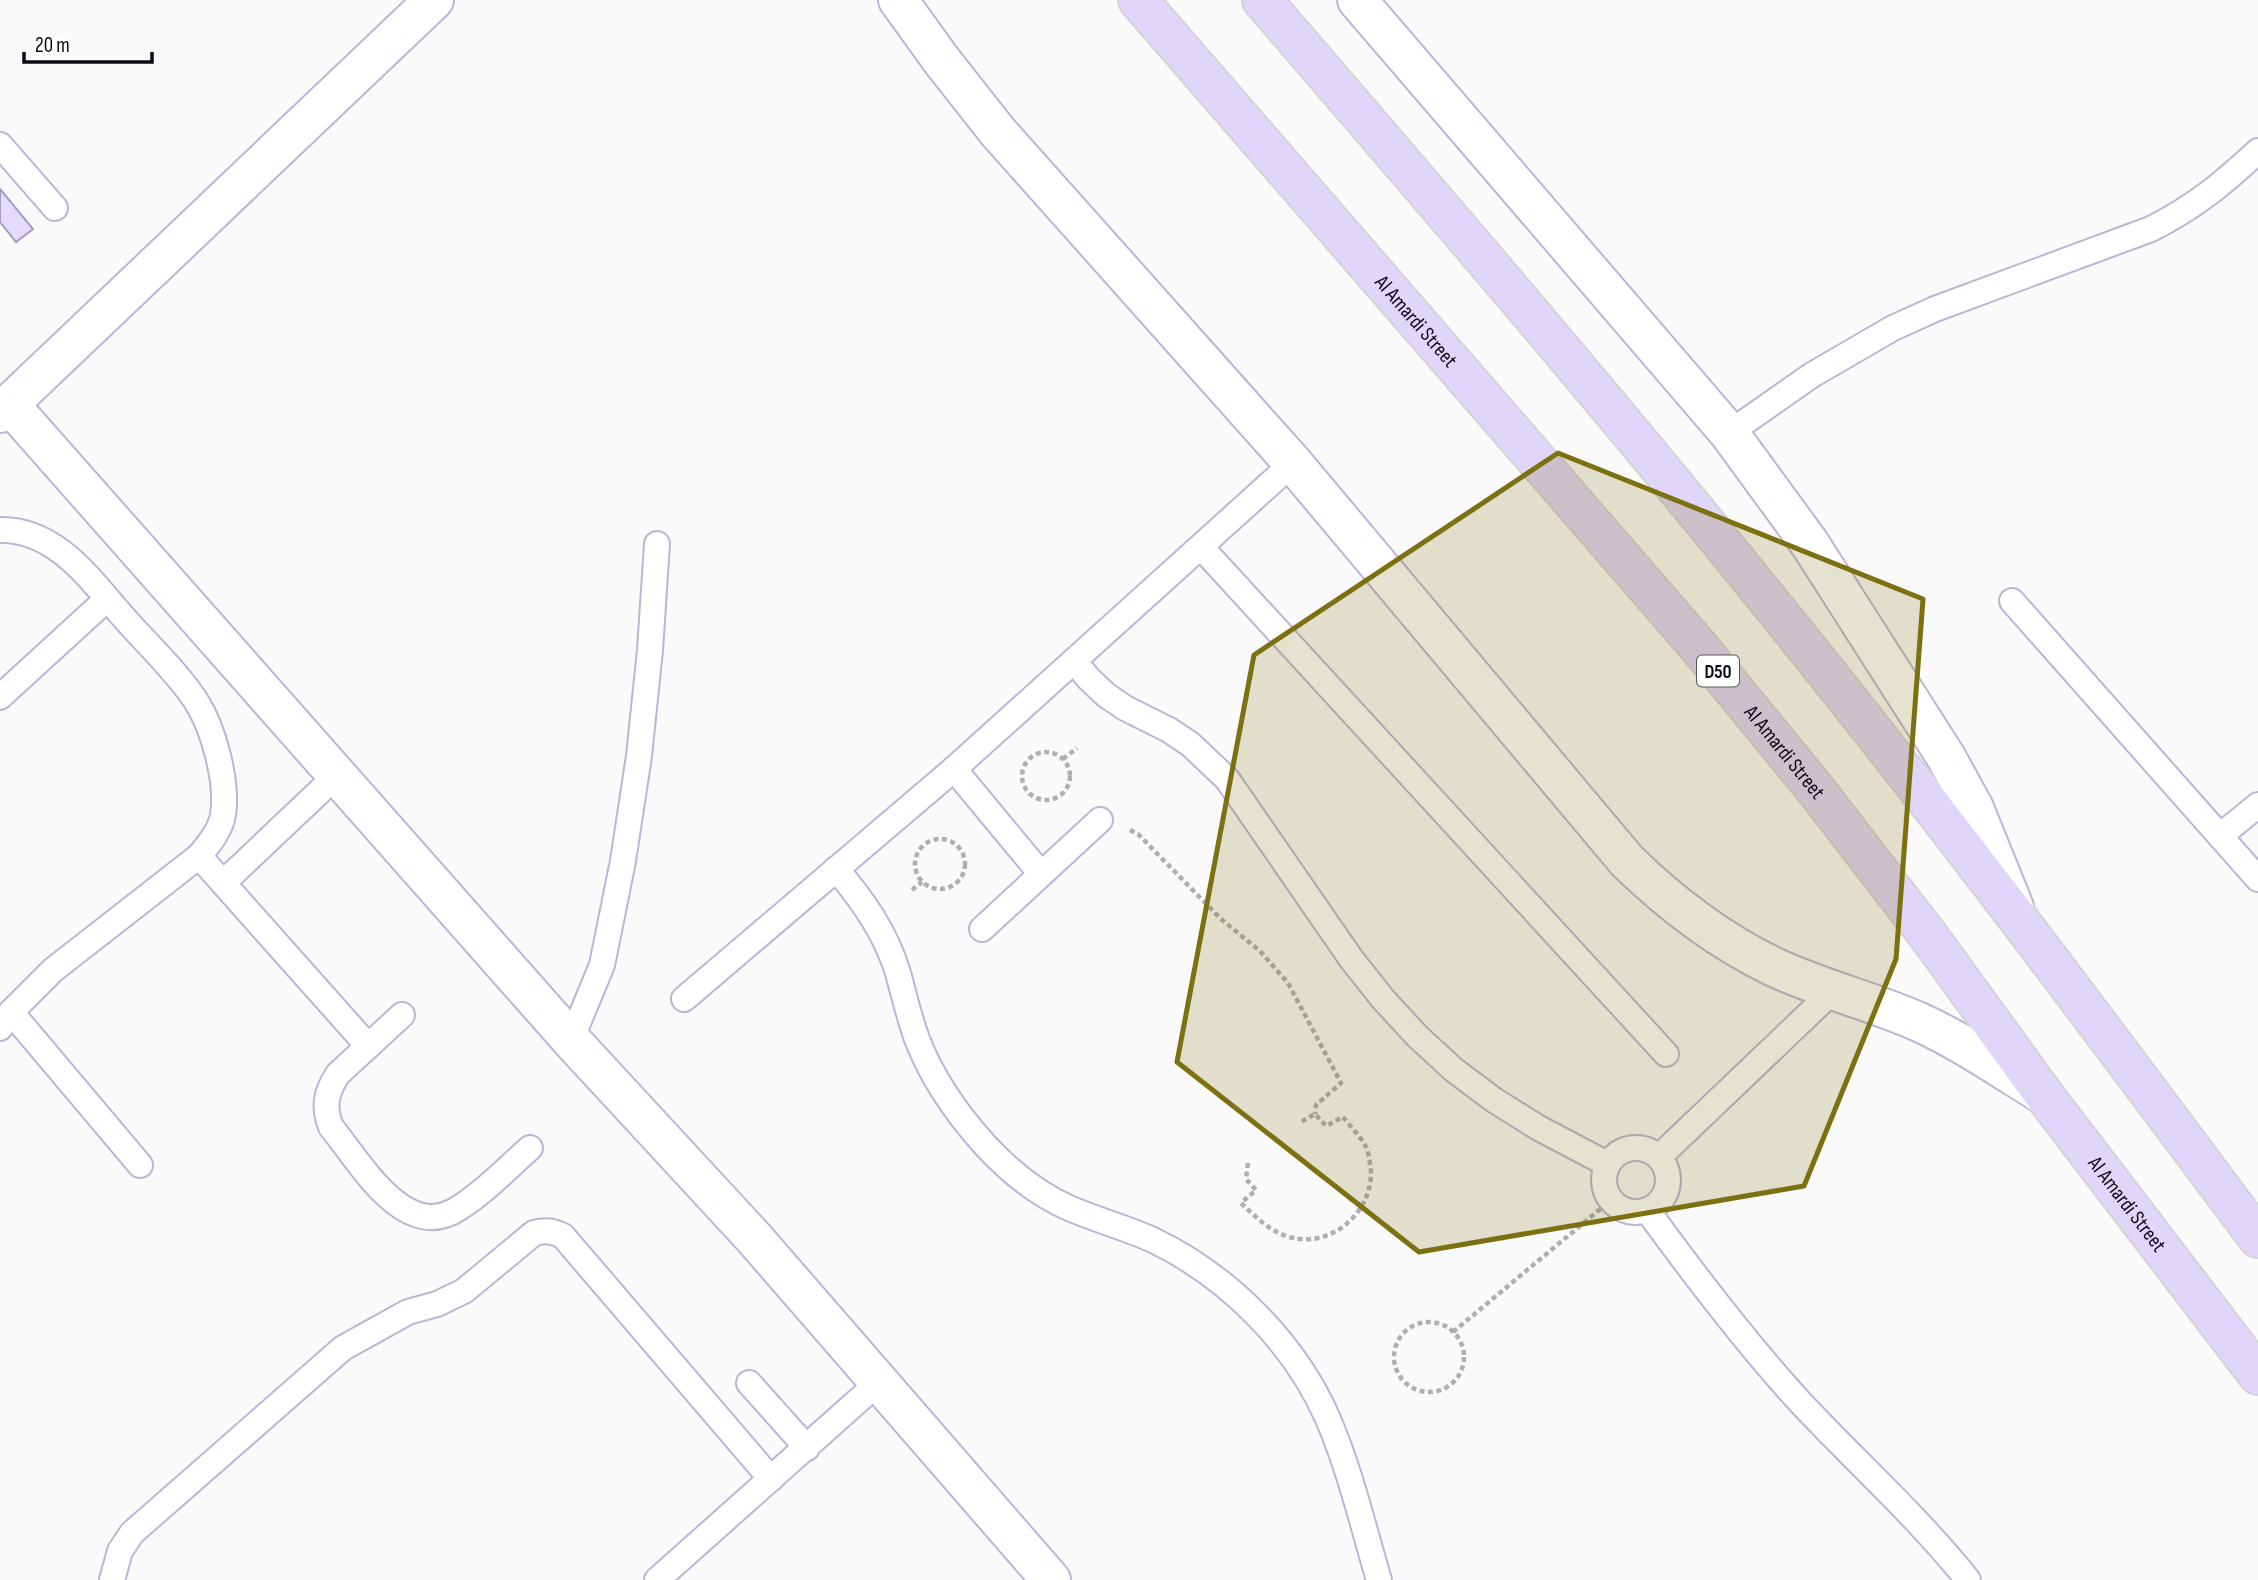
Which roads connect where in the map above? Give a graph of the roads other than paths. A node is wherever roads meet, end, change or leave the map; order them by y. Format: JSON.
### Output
{"nodes":[{"id":1,"x":434,"y":0,"type":"edge"},
{"id":2,"x":898,"y":0,"type":"edge"},
{"id":3,"x":1138,"y":0,"type":"edge"},
{"id":4,"x":1262,"y":0,"type":"edge"},
{"id":5,"x":1364,"y":2,"type":"edge"},
{"id":6,"x":0,"y":145,"type":"edge"},
{"id":7,"x":2258,"y":151,"type":"edge"},
{"id":8,"x":55,"y":208,"type":"dead end"},
{"id":9,"x":5,"y":409,"type":"edge"},
{"id":10,"x":1729,"y":433,"type":"junction"},
{"id":11,"x":1293,"y":463,"type":"junction"},
{"id":12,"x":0,"y":530,"type":"edge"},
{"id":13,"x":657,"y":544,"type":"dead end"},
{"id":14,"x":1201,"y":547,"type":"junction"},
{"id":15,"x":107,"y":599,"type":"junction"},
{"id":16,"x":2012,"y":601,"type":"dead end"},
{"id":17,"x":1074,"y":661,"type":"junction"},
{"id":18,"x":0,"y":697,"type":"edge"},
{"id":19,"x":954,"y":769,"type":"junction"},
{"id":20,"x":337,"y":775,"type":"junction"},
{"id":21,"x":2258,"y":805,"type":"edge"},
{"id":22,"x":1100,"y":820,"type":"road end"},
{"id":23,"x":2220,"y":836,"type":"junction"},
{"id":24,"x":199,"y":856,"type":"junction"},
{"id":25,"x":836,"y":869,"type":"junction"},
{"id":26,"x":1041,"y":874,"type":"junction"},
{"id":27,"x":2258,"y":879,"type":"edge"},
{"id":28,"x":223,"y":883,"type":"junction"},
{"id":29,"x":2017,"y":915,"type":"junction"},
{"id":30,"x":982,"y":929,"type":"dead end"},
{"id":31,"x":1834,"y":990,"type":"junction"},
{"id":32,"x":684,"y":999,"type":"dead end"},
{"id":33,"x":402,"y":1014,"type":"dead end"},
{"id":34,"x":6,"y":1020,"type":"edge"},
{"id":35,"x":571,"y":1040,"type":"junction"},
{"id":36,"x":369,"y":1046,"type":"junction"},
{"id":37,"x":1665,"y":1054,"type":"dead end"},
{"id":38,"x":2044,"y":1095,"type":"junction"},
{"id":39,"x":530,"y":1149,"type":"dead end"},
{"id":40,"x":1659,"y":1157,"type":"junction"},
{"id":41,"x":1608,"y":1164,"type":"junction"},
{"id":42,"x":140,"y":1166,"type":"dead end"},
{"id":43,"x":1647,"y":1210,"type":"junction"},
{"id":44,"x":2258,"y":1238,"type":"edge"},
{"id":45,"x":2258,"y":1376,"type":"edge"},
{"id":46,"x":879,"y":1382,"type":"junction"},
{"id":47,"x":750,"y":1383,"type":"dead end"},
{"id":48,"x":807,"y":1448,"type":"junction"},
{"id":49,"x":771,"y":1479,"type":"junction"},
{"id":50,"x":112,"y":1580,"type":"edge"},
{"id":51,"x":657,"y":1580,"type":"edge"},
{"id":52,"x":1051,"y":1580,"type":"edge"},
{"id":53,"x":1379,"y":1580,"type":"edge"},
{"id":54,"x":1968,"y":1580,"type":"edge"}],
"edges":[{"from":1,"to":9,"type":"street"},
{"from":2,"to":11,"type":"street"},
{"from":3,"to":38,"type":"main road","name":"Al Amardi Street","number":"D50"},
{"from":4,"to":29,"type":"main road"},
{"from":5,"to":10,"type":"street"},
{"from":6,"to":8,"type":"lane"},
{"from":7,"to":10,"type":"lane"},
{"from":9,"to":20,"type":"street"},
{"from":10,"to":29,"type":"street"},
{"from":11,"to":14,"type":"lane"},
{"from":11,"to":31,"type":"street"},
{"from":12,"to":15,"type":"lane"},
{"from":13,"to":35,"type":"lane"},
{"from":14,"to":17,"type":"lane"},
{"from":14,"to":37,"type":"lane"},
{"from":15,"to":18,"type":"lane"},
{"from":15,"to":24,"type":"lane"},
{"from":16,"to":23,"type":"lane"},
{"from":17,"to":19,"type":"lane"},
{"from":17,"to":41,"type":"lane"},
{"from":19,"to":25,"type":"lane"},
{"from":19,"to":26,"type":"lane"},
{"from":20,"to":28,"type":"lane"},
{"from":20,"to":35,"type":"street"},
{"from":21,"to":23,"type":"lane"},
{"from":22,"to":26,"type":"lane"},
{"from":23,"to":27,"type":"lane"},
{"from":24,"to":28,"type":"lane"},
{"from":24,"to":34,"type":"lane"},
{"from":25,"to":32,"type":"lane"},
{"from":25,"to":53,"type":"lane"},
{"from":26,"to":30,"type":"lane"},
{"from":28,"to":36,"type":"lane"},
{"from":29,"to":44,"type":"main road"},
{"from":31,"to":38,"type":"street"},
{"from":31,"to":40,"type":"lane"},
{"from":33,"to":36,"type":"lane"},
{"from":34,"to":42,"type":"lane"},
{"from":35,"to":46,"type":"street"},
{"from":36,"to":39,"type":"lane"},
{"from":38,"to":45,"type":"main road","name":"Al Amardi Street","number":"D50"},
{"from":40,"to":41,"type":"lane"},
{"from":40,"to":43,"type":"lane"},
{"from":41,"to":43,"type":"lane"},
{"from":43,"to":54,"type":"lane"},
{"from":46,"to":48,"type":"lane"},
{"from":46,"to":52,"type":"street"},
{"from":47,"to":48,"type":"lane"},
{"from":48,"to":49,"type":"lane"},
{"from":49,"to":50,"type":"lane"},
{"from":49,"to":51,"type":"lane"}]}
